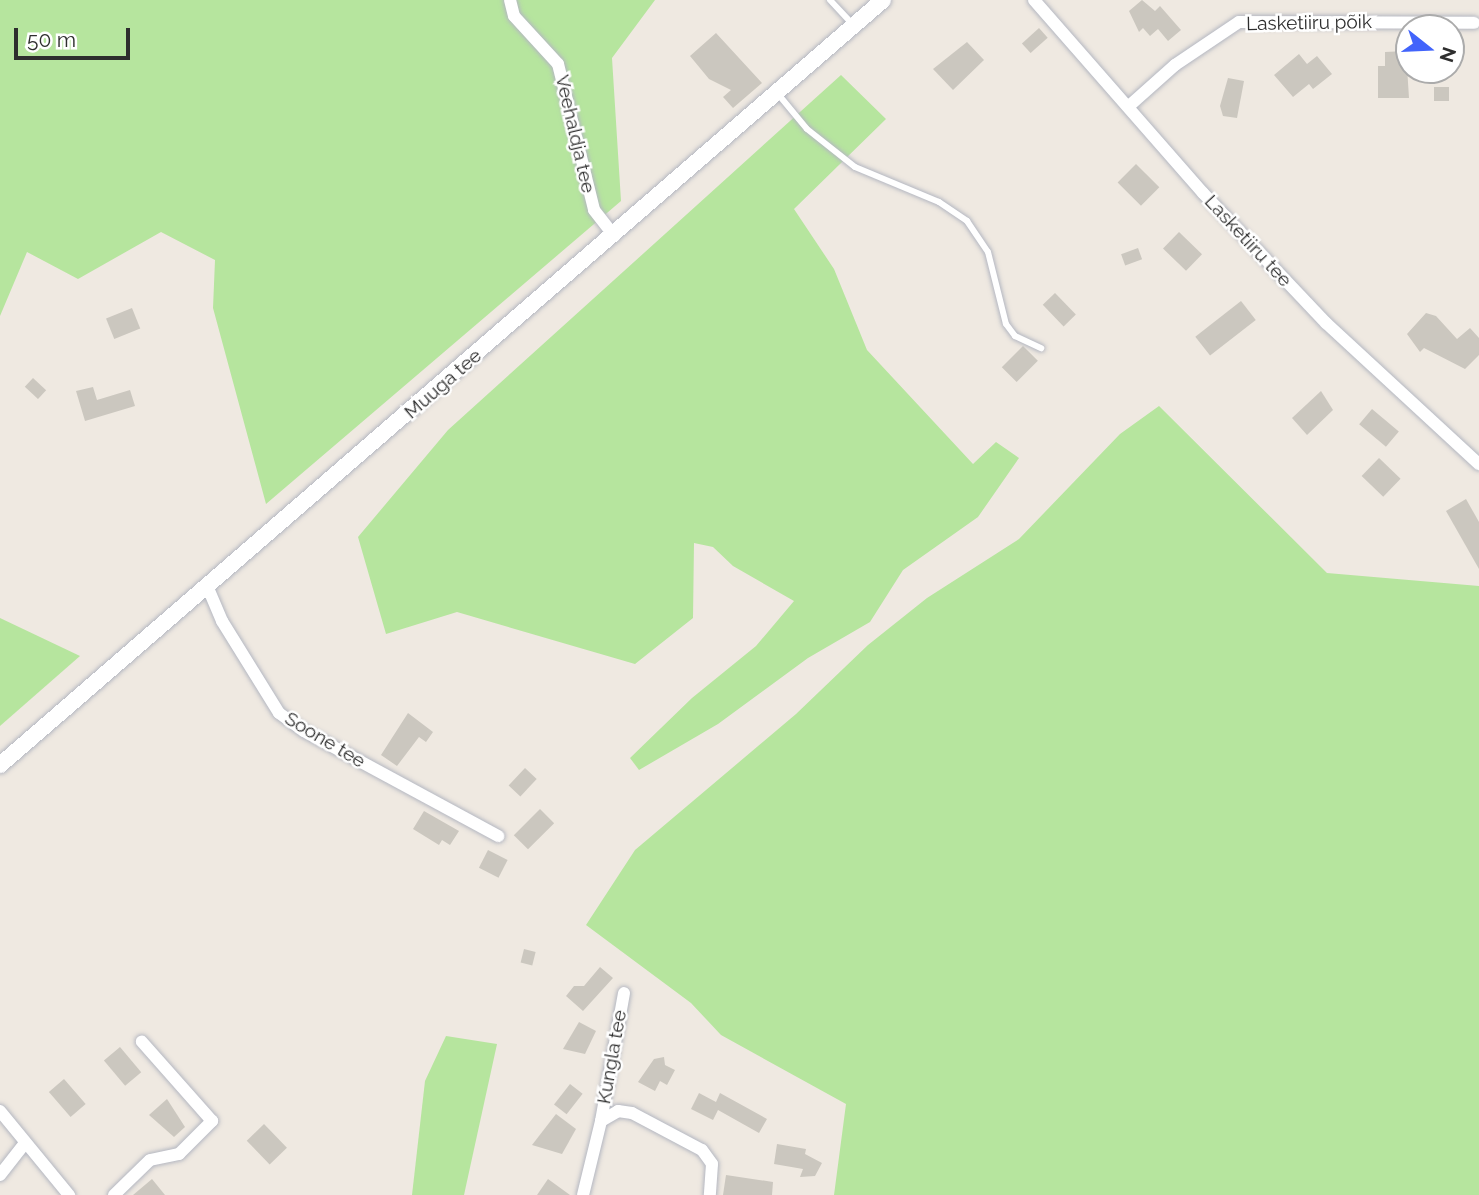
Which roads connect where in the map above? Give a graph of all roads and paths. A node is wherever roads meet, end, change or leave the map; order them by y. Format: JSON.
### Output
{"nodes":[{"id":1,"x":510,"y":0,"type":"edge"},
{"id":2,"x":830,"y":0,"type":"edge"},
{"id":3,"x":883,"y":0,"type":"edge"},
{"id":4,"x":1034,"y":0,"type":"edge"},
{"id":5,"x":1474,"y":23,"type":"dead end"},
{"id":6,"x":853,"y":26,"type":"junction"},
{"id":7,"x":777,"y":93,"type":"junction"},
{"id":8,"x":1129,"y":106,"type":"junction"},
{"id":9,"x":614,"y":236,"type":"junction"},
{"id":10,"x":1041,"y":348,"type":"dead end"},
{"id":11,"x":1479,"y":464,"type":"edge"},
{"id":12,"x":208,"y":588,"type":"junction"},
{"id":13,"x":0,"y":765,"type":"edge"},
{"id":14,"x":498,"y":836,"type":"dead end"},
{"id":15,"x":624,"y":993,"type":"dead end"},
{"id":16,"x":142,"y":1042,"type":"dead end"},
{"id":17,"x":0,"y":1111,"type":"edge"},
{"id":18,"x":601,"y":1121,"type":"junction"},
{"id":19,"x":25,"y":1143,"type":"junction"},
{"id":20,"x":0,"y":1175,"type":"edge"},
{"id":21,"x":69,"y":1195,"type":"edge"},
{"id":22,"x":114,"y":1195,"type":"edge"},
{"id":23,"x":583,"y":1195,"type":"edge"},
{"id":24,"x":710,"y":1195,"type":"edge"}],
"edges":[{"from":1,"to":9,"type":"street","name":"Veehaldja tee"},
{"from":2,"to":6,"type":"lane"},
{"from":3,"to":6,"type":"street","name":"Muuga tee"},
{"from":4,"to":8,"type":"street","name":"Lasketiiru tee"},
{"from":5,"to":8,"type":"street","name":"Lasketiiru põik"},
{"from":6,"to":7,"type":"street","name":"Muuga tee"},
{"from":7,"to":9,"type":"street","name":"Muuga tee"},
{"from":7,"to":10,"type":"lane"},
{"from":8,"to":11,"type":"street","name":"Lasketiiru tee"},
{"from":9,"to":12,"type":"street","name":"Muuga tee"},
{"from":12,"to":13,"type":"street","name":"Muuga tee"},
{"from":12,"to":14,"type":"street","name":"Soone tee"},
{"from":15,"to":18,"type":"street","name":"Kungla tee"},
{"from":16,"to":22,"type":"street"},
{"from":17,"to":19,"type":"street"},
{"from":18,"to":23,"type":"street","name":"Kungla tee"},
{"from":18,"to":24,"type":"street","name":"Kungla tee"},
{"from":19,"to":20,"type":"street"},
{"from":19,"to":21,"type":"street"}]}
